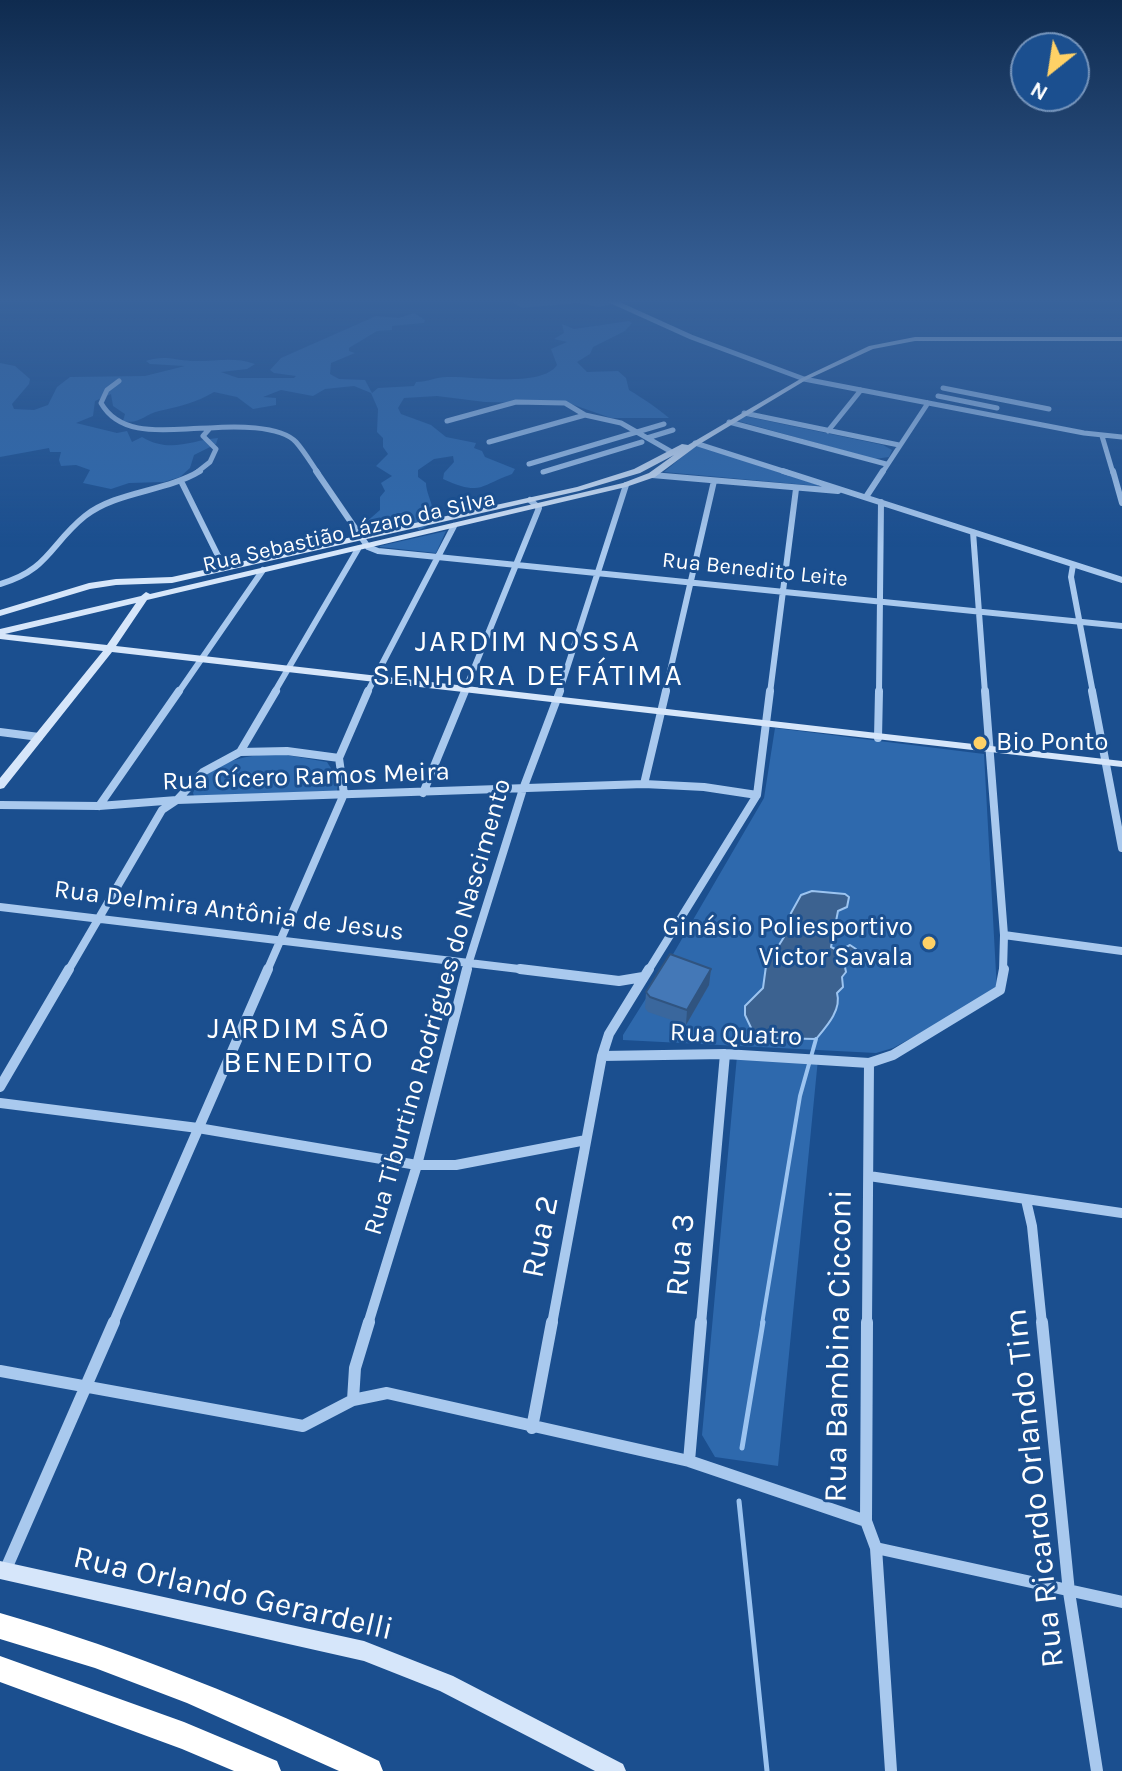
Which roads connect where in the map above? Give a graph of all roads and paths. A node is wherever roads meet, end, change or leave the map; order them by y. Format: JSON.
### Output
{"nodes":[{"id":1,"x":118,"y":382,"type":"edge"},
{"id":2,"x":799,"y":382,"type":"edge"},
{"id":3,"x":818,"y":382,"type":"edge"},
{"id":4,"x":943,"y":388,"type":"dead end"},
{"id":5,"x":861,"y":390,"type":"junction"},
{"id":6,"x":938,"y":396,"type":"dead end"},
{"id":7,"x":964,"y":401,"type":"junction"},
{"id":8,"x":928,"y":403,"type":"junction"},
{"id":9,"x":1040,"y":407,"type":"junction"},
{"id":10,"x":997,"y":408,"type":"dead end"},
{"id":11,"x":959,"y":409,"type":"junction"},
{"id":12,"x":1049,"y":409,"type":"dead end"},
{"id":13,"x":744,"y":413,"type":"junction"},
{"id":14,"x":585,"y":415,"type":"junction"},
{"id":15,"x":447,"y":421,"type":"dead end"},
{"id":16,"x":729,"y":422,"type":"junction"},
{"id":17,"x":664,"y":424,"type":"dead end"},
{"id":18,"x":1045,"y":425,"type":"junction"},
{"id":19,"x":210,"y":428,"type":"junction"},
{"id":20,"x":181,"y":429,"type":"junction"},
{"id":21,"x":673,"y":430,"type":"dead end"},
{"id":22,"x":828,"y":431,"type":"junction"},
{"id":23,"x":637,"y":433,"type":"junction"},
{"id":24,"x":1102,"y":436,"type":"junction"},
{"id":25,"x":1122,"y":437,"type":"edge"},
{"id":26,"x":205,"y":438,"type":"junction"},
{"id":27,"x":646,"y":440,"type":"junction"},
{"id":28,"x":489,"y":442,"type":"dead end"},
{"id":29,"x":693,"y":444,"type":"junction"},
{"id":30,"x":899,"y":445,"type":"junction"},
{"id":31,"x":667,"y":453,"type":"junction"},
{"id":32,"x":529,"y":464,"type":"dead end"},
{"id":33,"x":886,"y":464,"type":"junction"},
{"id":34,"x":543,"y":472,"type":"dead end"},
{"id":35,"x":652,"y":475,"type":"junction"},
{"id":36,"x":181,"y":481,"type":"junction"},
{"id":37,"x":714,"y":481,"type":"junction"},
{"id":38,"x":626,"y":485,"type":"junction"},
{"id":39,"x":796,"y":489,"type":"junction"},
{"id":40,"x":847,"y":491,"type":"junction"},
{"id":41,"x":866,"y":497,"type":"junction"},
{"id":42,"x":530,"y":500,"type":"junction"},
{"id":43,"x":881,"y":502,"type":"junction"},
{"id":44,"x":1122,"y":503,"type":"edge"},
{"id":45,"x":539,"y":508,"type":"junction"},
{"id":46,"x":454,"y":526,"type":"junction"},
{"id":47,"x":973,"y":532,"type":"junction"},
{"id":48,"x":366,"y":543,"type":"junction"},
{"id":49,"x":439,"y":555,"type":"junction"},
{"id":50,"x":518,"y":563,"type":"junction"},
{"id":51,"x":1073,"y":565,"type":"junction"},
{"id":52,"x":224,"y":568,"type":"junction"},
{"id":53,"x":263,"y":570,"type":"junction"},
{"id":54,"x":598,"y":572,"type":"junction"},
{"id":55,"x":1122,"y":580,"type":"edge"},
{"id":56,"x":137,"y":581,"type":"junction"},
{"id":57,"x":691,"y":582,"type":"junction"},
{"id":58,"x":0,"y":584,"type":"edge"},
{"id":59,"x":784,"y":591,"type":"junction"},
{"id":60,"x":146,"y":597,"type":"junction"},
{"id":61,"x":880,"y":601,"type":"junction"},
{"id":62,"x":979,"y":612,"type":"junction"},
{"id":63,"x":0,"y":613,"type":"edge"},
{"id":64,"x":1079,"y":622,"type":"junction"},
{"id":65,"x":24,"y":626,"type":"junction"},
{"id":66,"x":1122,"y":626,"type":"edge"},
{"id":67,"x":0,"y":634,"type":"edge"},
{"id":68,"x":26,"y":638,"type":"junction"},
{"id":69,"x":110,"y":648,"type":"junction"},
{"id":70,"x":203,"y":657,"type":"junction"},
{"id":71,"x":287,"y":668,"type":"junction"},
{"id":72,"x":373,"y":678,"type":"junction"},
{"id":73,"x":465,"y":688,"type":"junction"},
{"id":74,"x":557,"y":699,"type":"junction"},
{"id":75,"x":661,"y":711,"type":"junction"},
{"id":76,"x":766,"y":723,"type":"junction"},
{"id":77,"x":0,"y":732,"type":"edge"},
{"id":78,"x":39,"y":737,"type":"junction"},
{"id":79,"x":878,"y":738,"type":"junction"},
{"id":80,"x":990,"y":751,"type":"junction"},
{"id":81,"x":240,"y":752,"type":"junction"},
{"id":82,"x":339,"y":758,"type":"junction"},
{"id":83,"x":1105,"y":762,"type":"junction"},
{"id":84,"x":1122,"y":764,"type":"edge"},
{"id":85,"x":644,"y":784,"type":"junction"},
{"id":86,"x":0,"y":785,"type":"edge"},
{"id":87,"x":523,"y":789,"type":"junction"},
{"id":88,"x":423,"y":793,"type":"junction"},
{"id":89,"x":344,"y":794,"type":"junction"},
{"id":90,"x":757,"y":795,"type":"junction"},
{"id":91,"x":177,"y":800,"type":"junction"},
{"id":92,"x":0,"y":805,"type":"edge"},
{"id":93,"x":99,"y":806,"type":"junction"},
{"id":94,"x":1122,"y":848,"type":"edge"},
{"id":95,"x":0,"y":907,"type":"edge"},
{"id":96,"x":97,"y":919,"type":"junction"},
{"id":97,"x":1004,"y":935,"type":"junction"},
{"id":98,"x":282,"y":940,"type":"junction"},
{"id":99,"x":1122,"y":951,"type":"edge"},
{"id":100,"x":469,"y":961,"type":"junction"},
{"id":101,"x":643,"y":977,"type":"junction"},
{"id":102,"x":725,"y":1054,"type":"junction"},
{"id":103,"x":602,"y":1056,"type":"junction"},
{"id":104,"x":869,"y":1063,"type":"junction"},
{"id":105,"x":0,"y":1087,"type":"edge"},
{"id":106,"x":0,"y":1103,"type":"edge"},
{"id":107,"x":198,"y":1128,"type":"junction"},
{"id":108,"x":586,"y":1140,"type":"junction"},
{"id":109,"x":417,"y":1165,"type":"junction"},
{"id":110,"x":869,"y":1176,"type":"junction"},
{"id":111,"x":1026,"y":1200,"type":"junction"},
{"id":112,"x":1122,"y":1213,"type":"edge"},
{"id":113,"x":0,"y":1371,"type":"edge"},
{"id":114,"x":85,"y":1386,"type":"junction"},
{"id":115,"x":353,"y":1400,"type":"junction"},
{"id":116,"x":532,"y":1428,"type":"junction"},
{"id":117,"x":689,"y":1461,"type":"junction"},
{"id":118,"x":866,"y":1521,"type":"junction"},
{"id":119,"x":876,"y":1548,"type":"junction"},
{"id":120,"x":2,"y":1571,"type":"edge"},
{"id":121,"x":1069,"y":1592,"type":"junction"},
{"id":122,"x":1122,"y":1602,"type":"edge"},
{"id":123,"x":0,"y":1626,"type":"edge"},
{"id":124,"x":0,"y":1669,"type":"edge"},
{"id":125,"x":267,"y":1771,"type":"edge"},
{"id":126,"x":369,"y":1771,"type":"edge"},
{"id":127,"x":616,"y":1771,"type":"edge"},
{"id":128,"x":891,"y":1771,"type":"edge"},
{"id":129,"x":1097,"y":1771,"type":"edge"}],
"edges":[{"from":1,"to":20,"type":"street"},
{"from":2,"to":13,"type":"street","name":"Rua Sebastião Lázaro da Silva"},
{"from":3,"to":5,"type":"street"},
{"from":4,"to":9,"type":"street"},
{"from":5,"to":8,"type":"street"},
{"from":5,"to":22,"type":"street"},
{"from":6,"to":7,"type":"street"},
{"from":7,"to":10,"type":"street"},
{"from":7,"to":11,"type":"street"},
{"from":8,"to":11,"type":"street"},
{"from":8,"to":30,"type":"street"},
{"from":9,"to":12,"type":"street"},
{"from":9,"to":18,"type":"street"},
{"from":11,"to":18,"type":"street"},
{"from":13,"to":16,"type":"street","name":"Rua Sebastião Lázaro da Silva"},
{"from":13,"to":22,"type":"street"},
{"from":14,"to":15,"type":"street"},
{"from":14,"to":23,"type":"street"},
{"from":14,"to":28,"type":"street"},
{"from":16,"to":29,"type":"street","name":"Rua Sebastião Lázaro da Silva"},
{"from":16,"to":33,"type":"street"},
{"from":17,"to":23,"type":"street"},
{"from":18,"to":24,"type":"street"},
{"from":19,"to":20,"type":"street"},
{"from":19,"to":26,"type":"street"},
{"from":19,"to":48,"type":"street"},
{"from":20,"to":26,"type":"street"},
{"from":21,"to":27,"type":"street"},
{"from":22,"to":30,"type":"street"},
{"from":23,"to":27,"type":"street"},
{"from":23,"to":32,"type":"street"},
{"from":24,"to":25,"type":"street"},
{"from":24,"to":44,"type":"street"},
{"from":26,"to":36,"type":"street"},
{"from":27,"to":31,"type":"street"},
{"from":27,"to":34,"type":"street"},
{"from":29,"to":31,"type":"street","name":"Rua Sebastião Lázaro da Silva"},
{"from":29,"to":35,"type":"street","name":"Rua Sebastião Lázaro da Silva"},
{"from":29,"to":40,"type":"street"},
{"from":30,"to":33,"type":"street"},
{"from":31,"to":42,"type":"street","name":"Rua Sebastião Lázaro da Silva"},
{"from":33,"to":41,"type":"street"},
{"from":35,"to":37,"type":"street"},
{"from":35,"to":38,"type":"street","name":"Rua Sebastião Lázaro da Silva"},
{"from":36,"to":52,"type":"street"},
{"from":36,"to":58,"type":"street"},
{"from":37,"to":39,"type":"street"},
{"from":37,"to":57,"type":"street"},
{"from":38,"to":45,"type":"street","name":"Rua Sebastião Lázaro da Silva"},
{"from":38,"to":54,"type":"street","name":"Rua Tiburtino Rodrigues do Nascimento"},
{"from":39,"to":40,"type":"street"},
{"from":39,"to":59,"type":"street"},
{"from":40,"to":41,"type":"street"},
{"from":41,"to":43,"type":"street"},
{"from":42,"to":45,"type":"street"},
{"from":42,"to":48,"type":"street","name":"Rua Sebastião Lázaro da Silva"},
{"from":43,"to":47,"type":"street"},
{"from":43,"to":61,"type":"street"},
{"from":45,"to":46,"type":"street","name":"Rua Sebastião Lázaro da Silva"},
{"from":45,"to":50,"type":"street"},
{"from":46,"to":48,"type":"street","name":"Rua Sebastião Lázaro da Silva"},
{"from":46,"to":49,"type":"street"},
{"from":47,"to":51,"type":"street"},
{"from":47,"to":62,"type":"street"},
{"from":48,"to":49,"type":"street","name":"Rua Benedito Leite"},
{"from":48,"to":52,"type":"street","name":"Rua Sebastião Lázaro da Silva"},
{"from":48,"to":53,"type":"street","name":"Rua Sebastião Lázaro da Silva"},
{"from":48,"to":71,"type":"street"},
{"from":49,"to":50,"type":"street","name":"Rua Benedito Leite"},
{"from":49,"to":72,"type":"street"},
{"from":50,"to":54,"type":"street","name":"Rua Benedito Leite"},
{"from":50,"to":73,"type":"street"},
{"from":51,"to":55,"type":"street"},
{"from":51,"to":64,"type":"street"},
{"from":52,"to":56,"type":"street","name":"Rua Sebastião Lázaro da Silva"},
{"from":53,"to":60,"type":"street","name":"Rua Sebastião Lázaro da Silva"},
{"from":53,"to":70,"type":"street"},
{"from":54,"to":57,"type":"street","name":"Rua Benedito Leite"},
{"from":54,"to":74,"type":"street","name":"Rua Tiburtino Rodrigues do Nascimento"},
{"from":56,"to":60,"type":"street"},
{"from":56,"to":63,"type":"street","name":"Rua Sebastião Lázaro da Silva"},
{"from":57,"to":59,"type":"street","name":"Rua Benedito Leite"},
{"from":57,"to":75,"type":"street"},
{"from":59,"to":61,"type":"street","name":"Rua Benedito Leite"},
{"from":59,"to":76,"type":"street"},
{"from":60,"to":65,"type":"street","name":"Rua Sebastião Lázaro da Silva"},
{"from":60,"to":69,"type":"street"},
{"from":61,"to":62,"type":"street","name":"Rua Benedito Leite"},
{"from":61,"to":79,"type":"street"},
{"from":62,"to":64,"type":"street","name":"Rua Benedito Leite"},
{"from":62,"to":80,"type":"street"},
{"from":64,"to":66,"type":"street","name":"Rua Benedito Leite"},
{"from":64,"to":83,"type":"street"},
{"from":65,"to":67,"type":"street","name":"Rua Sebastião Lázaro da Silva"},
{"from":65,"to":68,"type":"street"},
{"from":67,"to":68,"type":"street"},
{"from":68,"to":69,"type":"street"},
{"from":69,"to":70,"type":"street"},
{"from":69,"to":78,"type":"street"},
{"from":70,"to":71,"type":"street"},
{"from":70,"to":93,"type":"street"},
{"from":71,"to":72,"type":"street"},
{"from":71,"to":81,"type":"street"},
{"from":72,"to":73,"type":"street"},
{"from":72,"to":82,"type":"street"},
{"from":73,"to":74,"type":"street"},
{"from":73,"to":88,"type":"street"},
{"from":74,"to":75,"type":"street"},
{"from":74,"to":87,"type":"street","name":"Rua Tiburtino Rodrigues do Nascimento"},
{"from":75,"to":76,"type":"street"},
{"from":75,"to":85,"type":"street"},
{"from":76,"to":79,"type":"street"},
{"from":76,"to":90,"type":"street"},
{"from":77,"to":78,"type":"street"},
{"from":78,"to":86,"type":"street"},
{"from":79,"to":80,"type":"street"},
{"from":80,"to":83,"type":"street"},
{"from":80,"to":97,"type":"street"},
{"from":81,"to":82,"type":"street","name":"Rua Cícero Ramos Meira"},
{"from":81,"to":91,"type":"street"},
{"from":82,"to":89,"type":"street"},
{"from":83,"to":84,"type":"street"},
{"from":83,"to":94,"type":"street"},
{"from":85,"to":87,"type":"street","name":"Rua Cícero Ramos Meira"},
{"from":85,"to":90,"type":"street","name":"Rua Cícero Ramos Meira"},
{"from":87,"to":88,"type":"street","name":"Rua Cícero Ramos Meira"},
{"from":87,"to":100,"type":"street","name":"Rua Tiburtino Rodrigues do Nascimento"},
{"from":88,"to":89,"type":"street","name":"Rua Cícero Ramos Meira"},
{"from":89,"to":91,"type":"street","name":"Rua Cícero Ramos Meira"},
{"from":89,"to":98,"type":"street"},
{"from":90,"to":101,"type":"street","name":"Rua 2"},
{"from":91,"to":93,"type":"street","name":"Rua Cícero Ramos Meira"},
{"from":91,"to":96,"type":"street"},
{"from":92,"to":93,"type":"street","name":"Rua Cícero Ramos Meira"},
{"from":95,"to":96,"type":"street","name":"Rua Delmira Antônia de Jesus"},
{"from":96,"to":98,"type":"street","name":"Rua Delmira Antônia de Jesus"},
{"from":96,"to":105,"type":"street"},
{"from":97,"to":99,"type":"street"},
{"from":97,"to":104,"type":"street"},
{"from":98,"to":100,"type":"street","name":"Rua Delmira Antônia de Jesus"},
{"from":98,"to":107,"type":"street"},
{"from":100,"to":101,"type":"street","name":"Rua Delmira Antônia de Jesus"},
{"from":100,"to":109,"type":"street","name":"Rua Tiburtino Rodrigues do Nascimento"},
{"from":101,"to":103,"type":"street","name":"Rua 2"},
{"from":102,"to":103,"type":"street","name":"Rua Quatro"},
{"from":102,"to":104,"type":"street","name":"Rua Quatro"},
{"from":102,"to":117,"type":"street","name":"Rua 3"},
{"from":103,"to":108,"type":"street","name":"Rua 2"},
{"from":104,"to":110,"type":"street","name":"Rua Bambina Cicconi"},
{"from":106,"to":107,"type":"street"},
{"from":107,"to":109,"type":"street"},
{"from":107,"to":114,"type":"street"},
{"from":108,"to":109,"type":"street"},
{"from":108,"to":116,"type":"street","name":"Rua 2"},
{"from":109,"to":115,"type":"street","name":"Rua Tiburtino Rodrigues do Nascimento"},
{"from":110,"to":111,"type":"street"},
{"from":110,"to":118,"type":"street","name":"Rua Bambina Cicconi"},
{"from":111,"to":112,"type":"street"},
{"from":111,"to":121,"type":"street","name":"Rua Ricardo Orlando Tim"},
{"from":113,"to":114,"type":"street"},
{"from":114,"to":115,"type":"street"},
{"from":114,"to":120,"type":"street"},
{"from":115,"to":116,"type":"street"},
{"from":116,"to":117,"type":"street"},
{"from":117,"to":118,"type":"street"},
{"from":118,"to":119,"type":"street","name":"Rua Bambina Cicconi"},
{"from":119,"to":121,"type":"street"},
{"from":119,"to":128,"type":"street","name":"Rua Bambina Cicconi"},
{"from":120,"to":127,"type":"street","name":"Rua Orlando Gerardelli"},
{"from":121,"to":122,"type":"street"},
{"from":121,"to":129,"type":"street","name":"Rua Ricardo Orlando Tim"},
{"from":123,"to":126,"type":"highway"},
{"from":124,"to":125,"type":"highway"}]}
